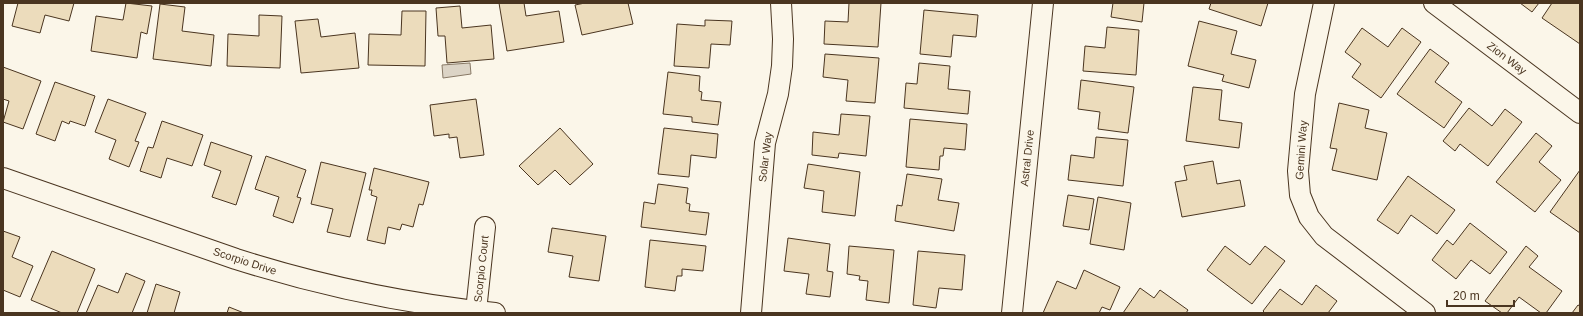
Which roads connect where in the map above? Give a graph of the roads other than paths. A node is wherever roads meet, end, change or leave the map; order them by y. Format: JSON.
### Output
{"nodes":[{"id":1,"x":781,"y":3,"type":"edge"},
{"id":2,"x":1043,"y":3,"type":"edge"},
{"id":3,"x":1324,"y":3,"type":"edge"},
{"id":4,"x":1434,"y":3,"type":"edge"},
{"id":5,"x":1580,"y":113,"type":"edge"},
{"id":6,"x":3,"y":178,"type":"edge"},
{"id":7,"x":485,"y":227,"type":"dead end"},
{"id":8,"x":486,"y":312,"type":"edge"},
{"id":9,"x":751,"y":313,"type":"edge"},
{"id":10,"x":1012,"y":313,"type":"edge"},
{"id":11,"x":1425,"y":313,"type":"edge"}],
"edges":[{"from":1,"to":9,"type":"street","name":"Solar Way"},
{"from":2,"to":10,"type":"street","name":"Astral Drive"},
{"from":3,"to":11,"type":"street","name":"Gemini Way"},
{"from":4,"to":5,"type":"street","name":"Zion Way"},
{"from":6,"to":8,"type":"street","name":"Scorpio Drive"},
{"from":7,"to":8,"type":"street","name":"Scorpio Court"}]}
